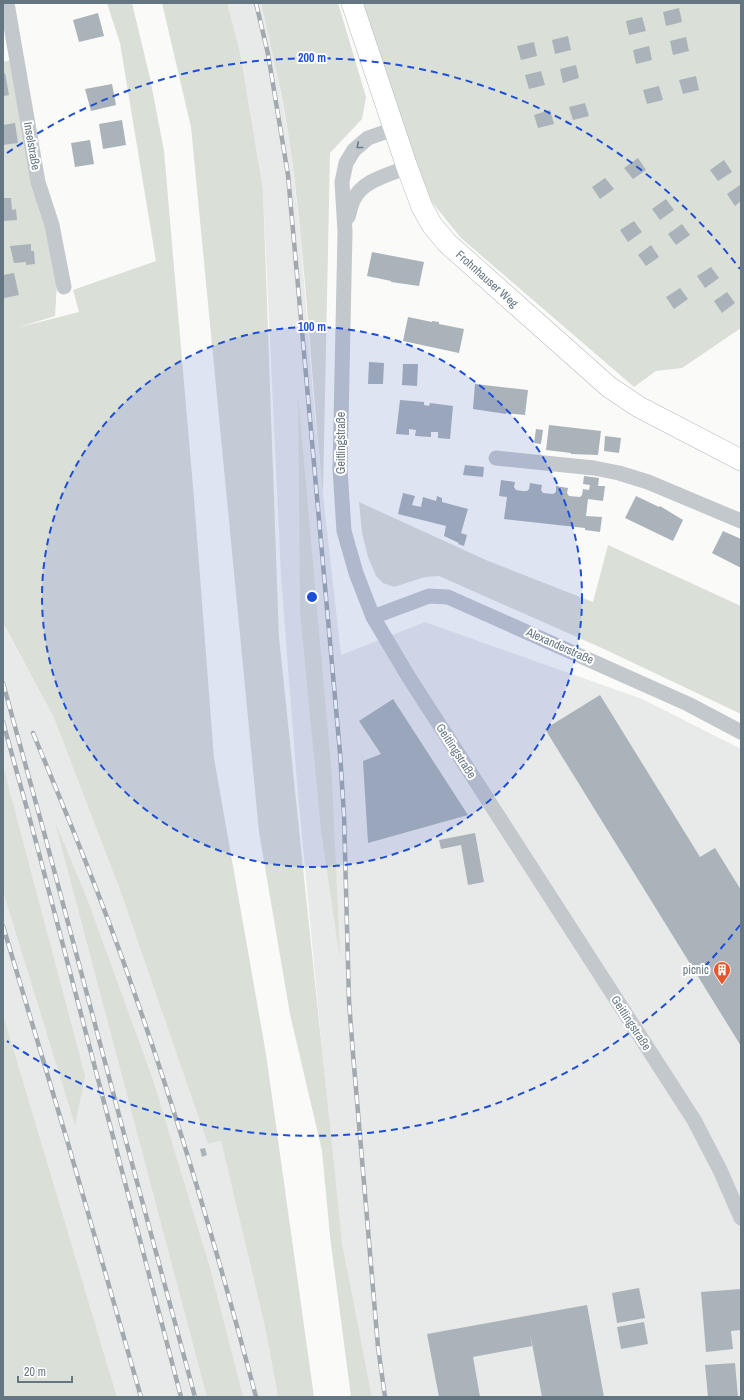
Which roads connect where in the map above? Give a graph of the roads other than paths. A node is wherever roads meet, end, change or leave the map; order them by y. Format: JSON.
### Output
{"nodes":[{"id":1,"x":7,"y":3,"type":"edge"},
{"id":2,"x":352,"y":3,"type":"edge"},
{"id":3,"x":394,"y":129,"type":"junction"},
{"id":4,"x":407,"y":167,"type":"junction"},
{"id":5,"x":345,"y":232,"type":"junction"},
{"id":6,"x":64,"y":287,"type":"dead end"},
{"id":7,"x":496,"y":458,"type":"dead end"},
{"id":8,"x":741,"y":460,"type":"edge"},
{"id":9,"x":741,"y":520,"type":"edge"},
{"id":10,"x":373,"y":617,"type":"junction"},
{"id":11,"x":741,"y":732,"type":"edge"},
{"id":12,"x":741,"y":1218,"type":"edge"}],
"edges":[{"from":1,"to":6,"type":"street","name":"Inselstraße"},
{"from":2,"to":3,"type":"main road","name":"Frohnhauser Weg"},
{"from":3,"to":4,"type":"main road","name":"Frohnhauser Weg"},
{"from":3,"to":5,"type":"street","name":"Geitlingstraße","one_way":true},
{"from":4,"to":5,"type":"street","name":"Geitlingstraße"},
{"from":4,"to":8,"type":"main road","name":"Frohnhauser Weg"},
{"from":5,"to":10,"type":"street","name":"Geitlingstraße"},
{"from":7,"to":9,"type":"street"},
{"from":10,"to":11,"type":"street","name":"Alexanderstraße"},
{"from":10,"to":12,"type":"street","name":"Geitlingstraße"}]}
